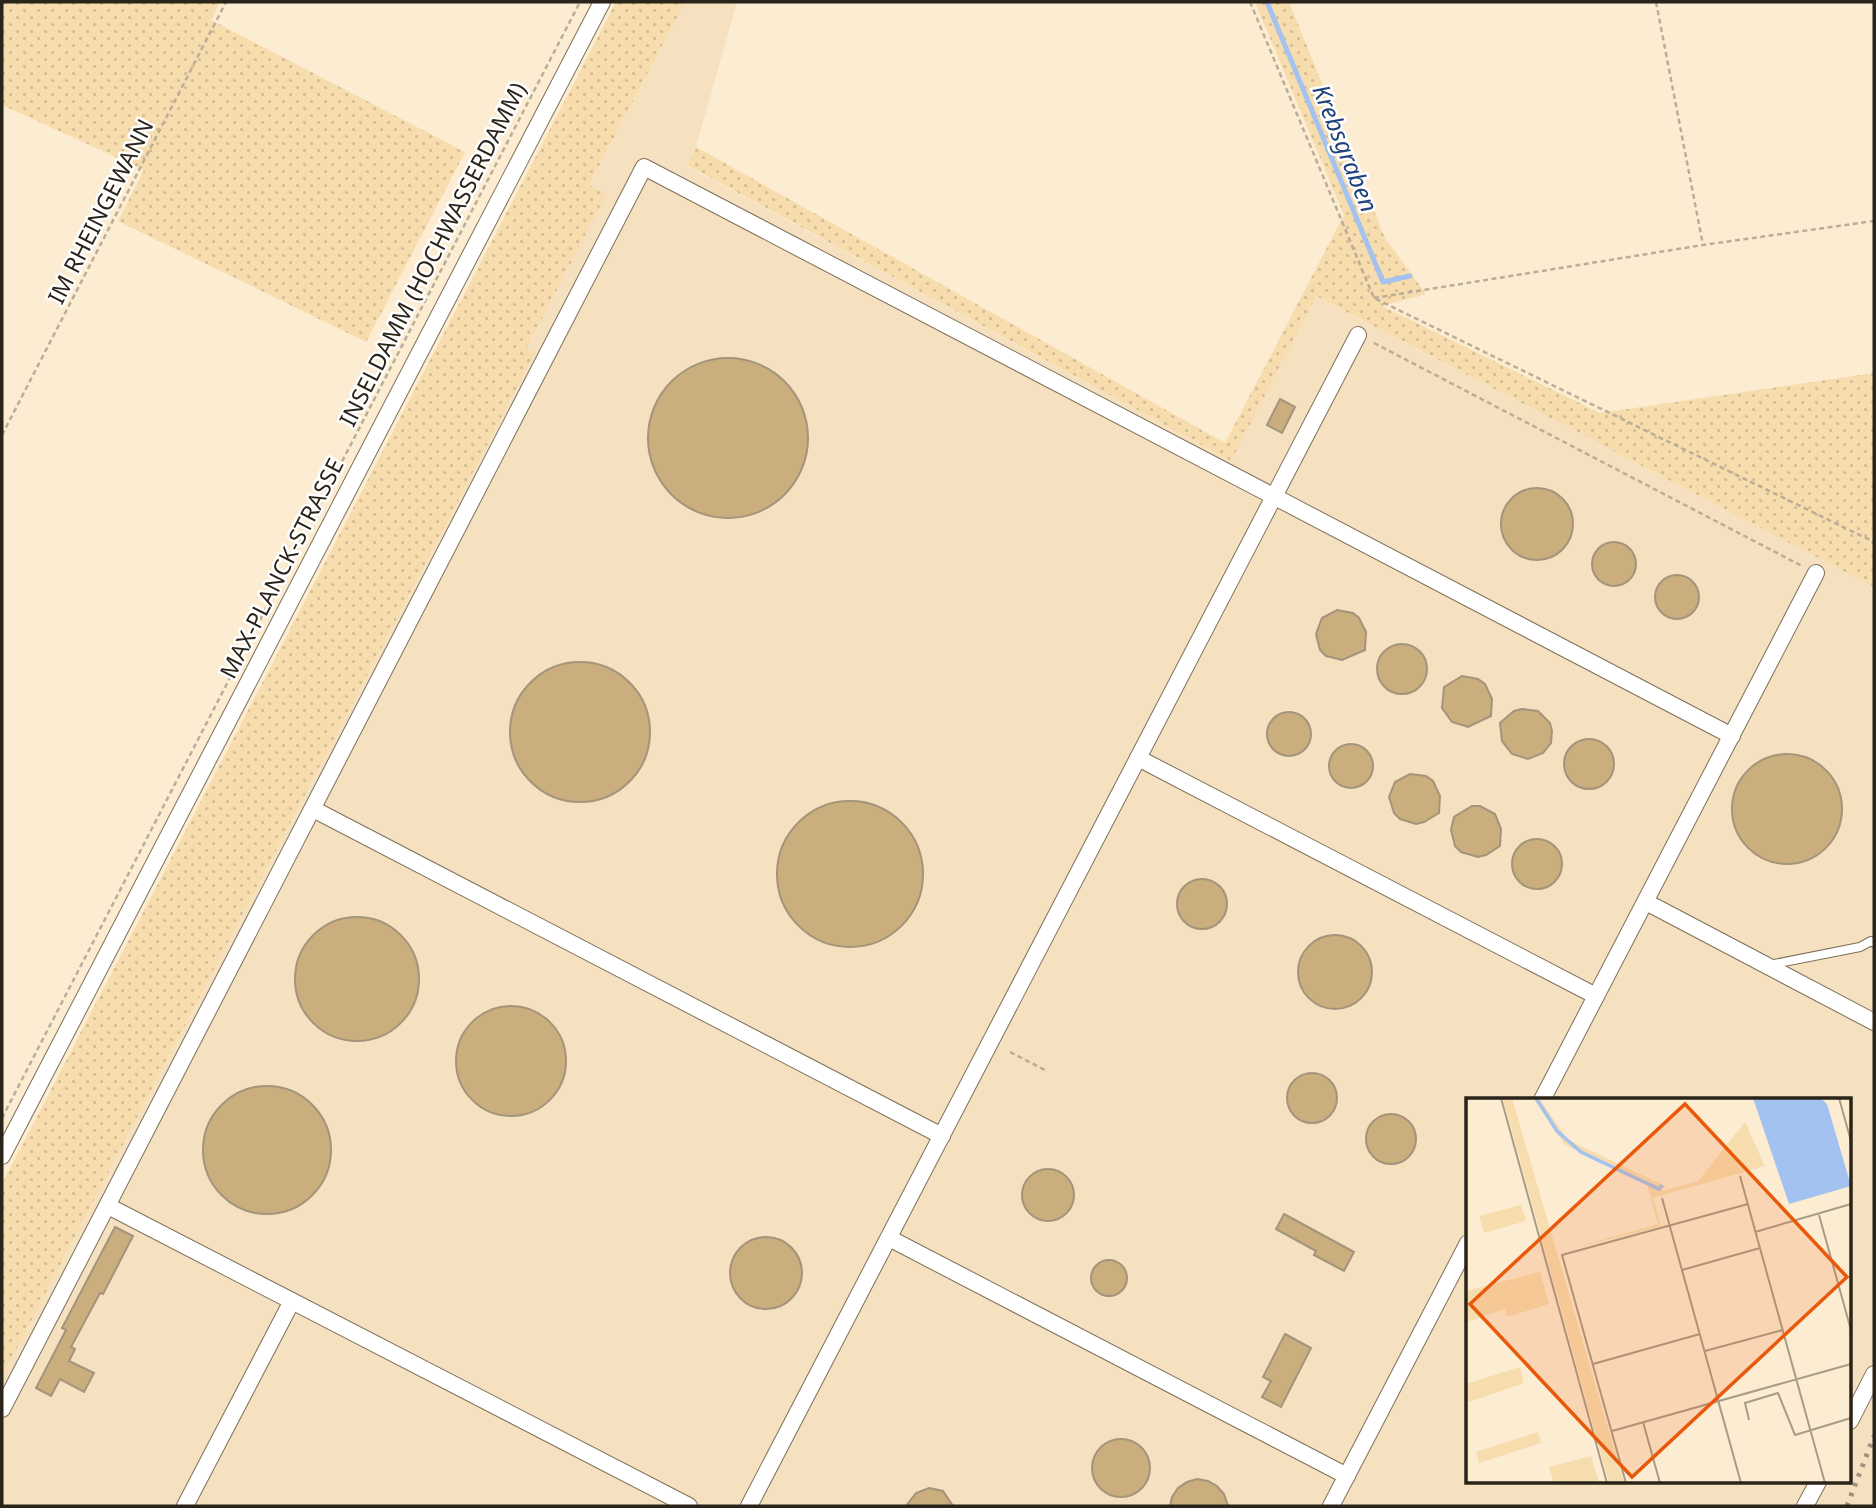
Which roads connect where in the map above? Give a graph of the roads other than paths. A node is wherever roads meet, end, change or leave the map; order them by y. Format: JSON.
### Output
{"nodes":[{"id":1,"x":602,"y":2,"type":"edge"},
{"id":2,"x":1358,"y":335,"type":"road end"},
{"id":3,"x":1274,"y":497,"type":"junction"},
{"id":4,"x":1816,"y":573,"type":"road end"},
{"id":5,"x":1732,"y":736,"type":"junction"},
{"id":6,"x":1138,"y":758,"type":"junction"},
{"id":7,"x":313,"y":809,"type":"junction"},
{"id":8,"x":1646,"y":902,"type":"junction"},
{"id":9,"x":1874,"y":943,"type":"edge"},
{"id":10,"x":1766,"y":966,"type":"junction"},
{"id":11,"x":1597,"y":996,"type":"junction"},
{"id":12,"x":1874,"y":1023,"type":"edge"},
{"id":13,"x":1543,"y":1098,"type":"edge"},
{"id":14,"x":942,"y":1136,"type":"junction"},
{"id":15,"x":2,"y":1156,"type":"edge"},
{"id":16,"x":108,"y":1206,"type":"junction"},
{"id":17,"x":889,"y":1238,"type":"junction"},
{"id":18,"x":1466,"y":1247,"type":"edge"},
{"id":19,"x":292,"y":1301,"type":"junction"},
{"id":20,"x":1874,"y":1374,"type":"edge"},
{"id":21,"x":2,"y":1409,"type":"edge"},
{"id":22,"x":1852,"y":1417,"type":"edge"},
{"id":23,"x":1347,"y":1476,"type":"junction"},
{"id":24,"x":1817,"y":1484,"type":"edge"},
{"id":25,"x":185,"y":1506,"type":"edge"},
{"id":26,"x":689,"y":1506,"type":"edge"},
{"id":27,"x":749,"y":1506,"type":"edge"},
{"id":28,"x":1331,"y":1506,"type":"edge"},
{"id":29,"x":1805,"y":1506,"type":"edge"}],
"edges":[{"from":1,"to":15,"type":"street","name":"MAX-PLANCK-STRASSE"},
{"from":2,"to":3,"type":"street"},
{"from":3,"to":5,"type":"street"},
{"from":3,"to":6,"type":"street"},
{"from":3,"to":7,"type":"street"},
{"from":4,"to":5,"type":"street"},
{"from":5,"to":8,"type":"street"},
{"from":6,"to":11,"type":"street"},
{"from":6,"to":14,"type":"street"},
{"from":7,"to":14,"type":"street"},
{"from":7,"to":16,"type":"street"},
{"from":8,"to":10,"type":"street"},
{"from":8,"to":11,"type":"street"},
{"from":9,"to":10,"type":"lane"},
{"from":10,"to":12,"type":"street"},
{"from":11,"to":13,"type":"street"},
{"from":14,"to":17,"type":"street"},
{"from":16,"to":19,"type":"street"},
{"from":16,"to":21,"type":"street"},
{"from":17,"to":23,"type":"street"},
{"from":17,"to":27,"type":"street"},
{"from":18,"to":23,"type":"street"},
{"from":19,"to":25,"type":"street"},
{"from":19,"to":26,"type":"street"},
{"from":20,"to":22,"type":"street"},
{"from":23,"to":28,"type":"street"},
{"from":24,"to":29,"type":"street"}]}
